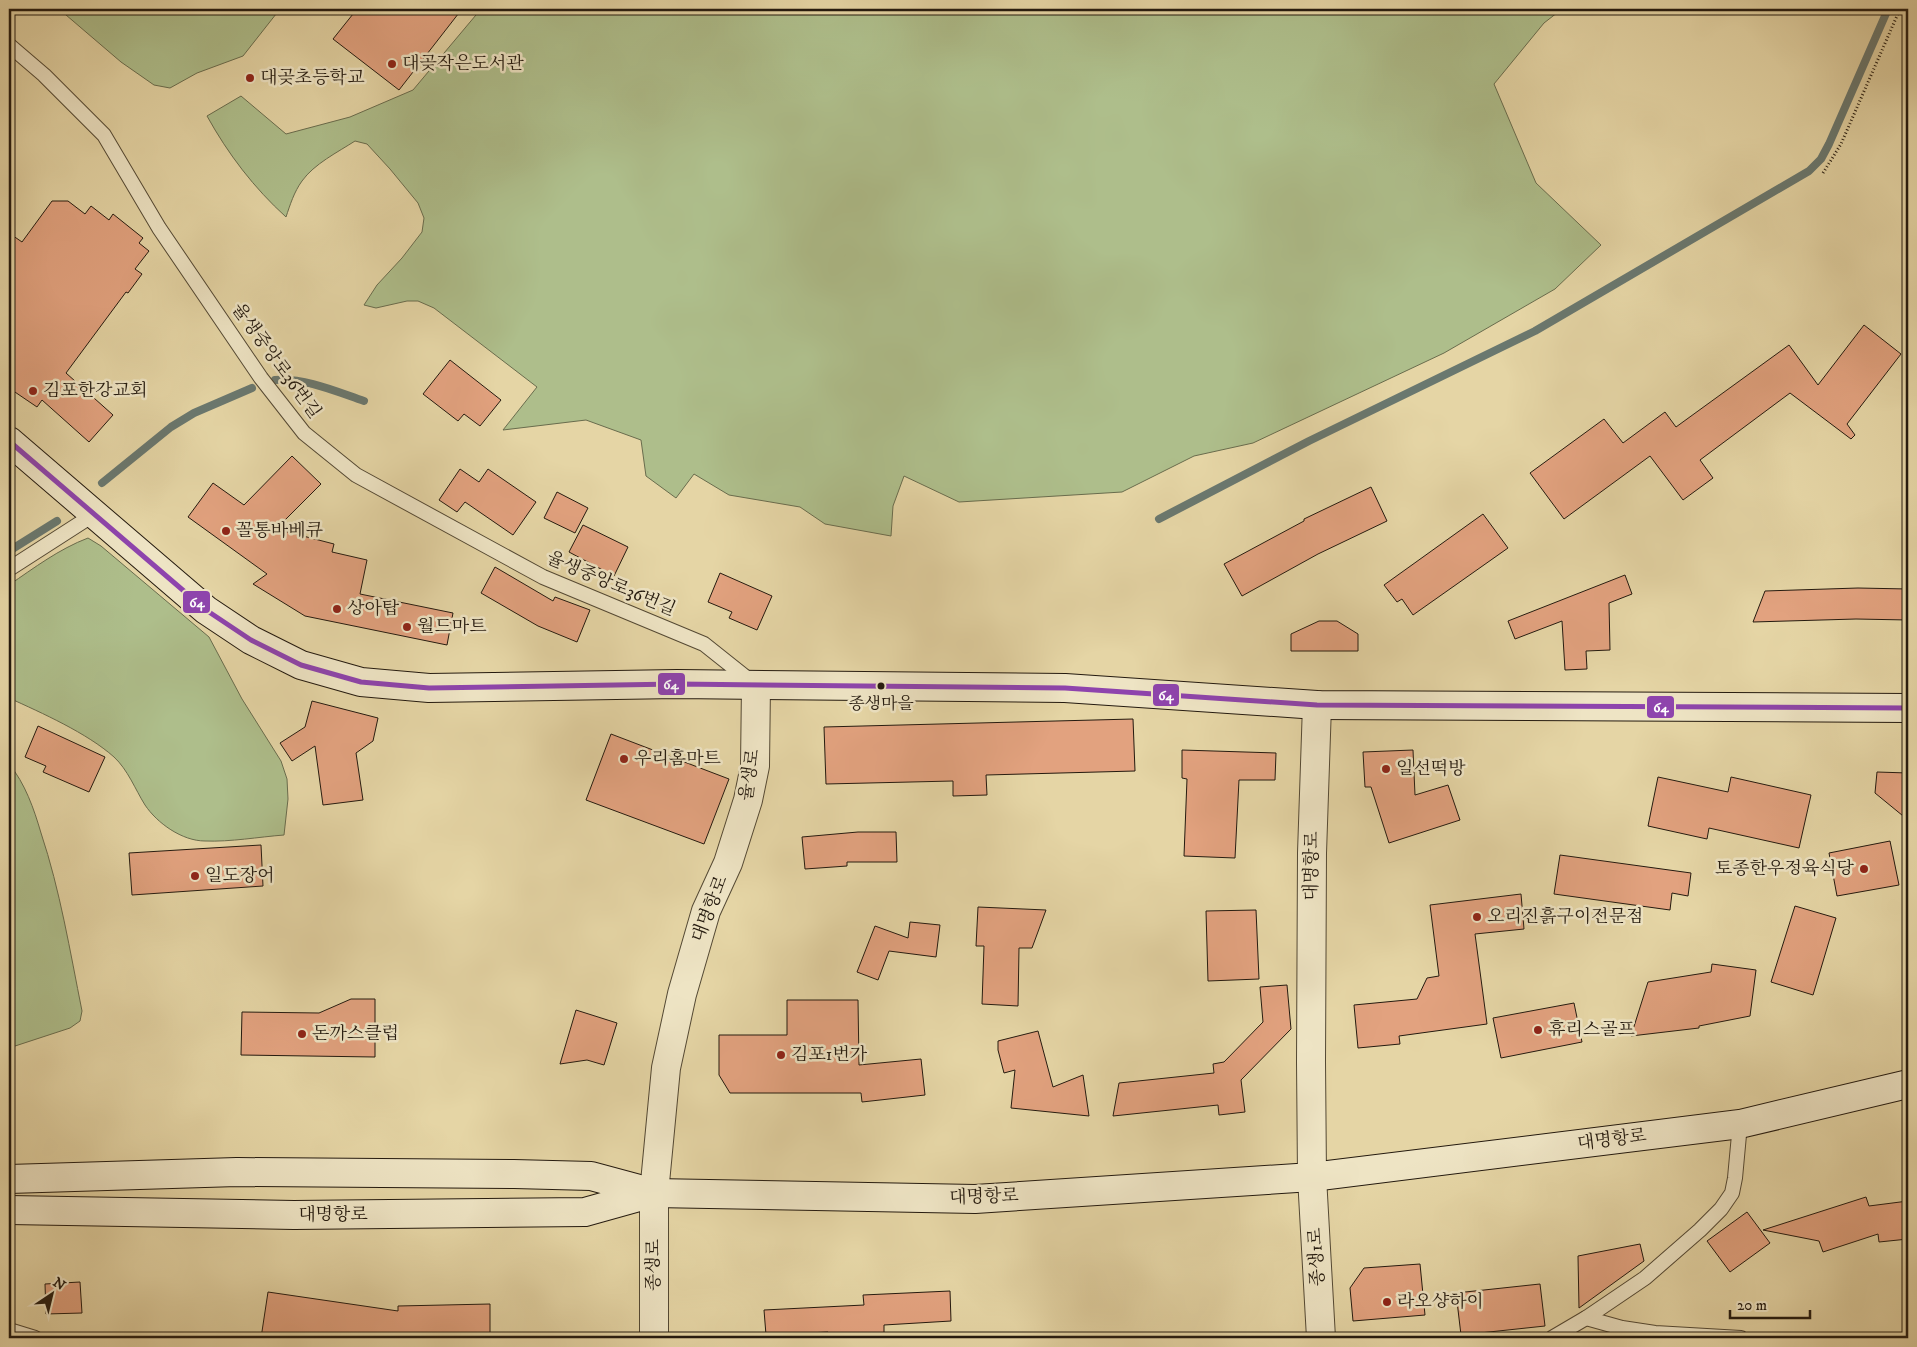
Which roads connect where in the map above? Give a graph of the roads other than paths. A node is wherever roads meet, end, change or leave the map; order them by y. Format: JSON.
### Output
{"nodes":[{"id":1,"x":10,"y":48,"type":"edge"},
{"id":2,"x":9,"y":441,"type":"edge"},
{"id":3,"x":93,"y":515,"type":"junction"},
{"id":4,"x":9,"y":569,"type":"edge"},
{"id":5,"x":756,"y":685,"type":"junction"},
{"id":6,"x":1317,"y":705,"type":"junction"},
{"id":7,"x":1908,"y":708,"type":"edge"},
{"id":8,"x":728,"y":863,"type":"joint"},
{"id":9,"x":1908,"y":1084,"type":"edge"},
{"id":10,"x":1740,"y":1124,"type":"junction"},
{"id":11,"x":1312,"y":1177,"type":"junction"},
{"id":12,"x":9,"y":1179,"type":"edge"},
{"id":13,"x":654,"y":1192,"type":"junction"},
{"id":14,"x":9,"y":1210,"type":"edge"},
{"id":15,"x":1586,"y":1318,"type":"junction"},
{"id":16,"x":9,"y":1330,"type":"edge"},
{"id":17,"x":35,"y":1338,"type":"edge"},
{"id":18,"x":654,"y":1338,"type":"edge"},
{"id":19,"x":1321,"y":1338,"type":"edge"},
{"id":20,"x":1552,"y":1338,"type":"edge"},
{"id":21,"x":1741,"y":1338,"type":"edge"}],
"edges":[{"from":1,"to":5,"type":"lane","name":"율생중앙로36번길"},
{"from":2,"to":3,"type":"street"},
{"from":3,"to":4,"type":"lane"},
{"from":3,"to":5,"type":"street"},
{"from":5,"to":6,"type":"street"},
{"from":5,"to":8,"type":"street","name":"율생로"},
{"from":6,"to":7,"type":"street"},
{"from":6,"to":11,"type":"street","name":"대명항로"},
{"from":8,"to":13,"type":"street","name":"대명항로"},
{"from":9,"to":10,"type":"street","name":"대명항로"},
{"from":10,"to":11,"type":"street","name":"대명항로"},
{"from":10,"to":15,"type":"lane"},
{"from":11,"to":13,"type":"street","name":"대명항로"},
{"from":11,"to":19,"type":"street","name":"종생1로"},
{"from":12,"to":13,"type":"street","name":"대명항로"},
{"from":13,"to":14,"type":"street","name":"대명항로"},
{"from":13,"to":18,"type":"street","name":"종생로"},
{"from":15,"to":20,"type":"lane"},
{"from":15,"to":21,"type":"lane"},
{"from":16,"to":17,"type":"lane"}]}
